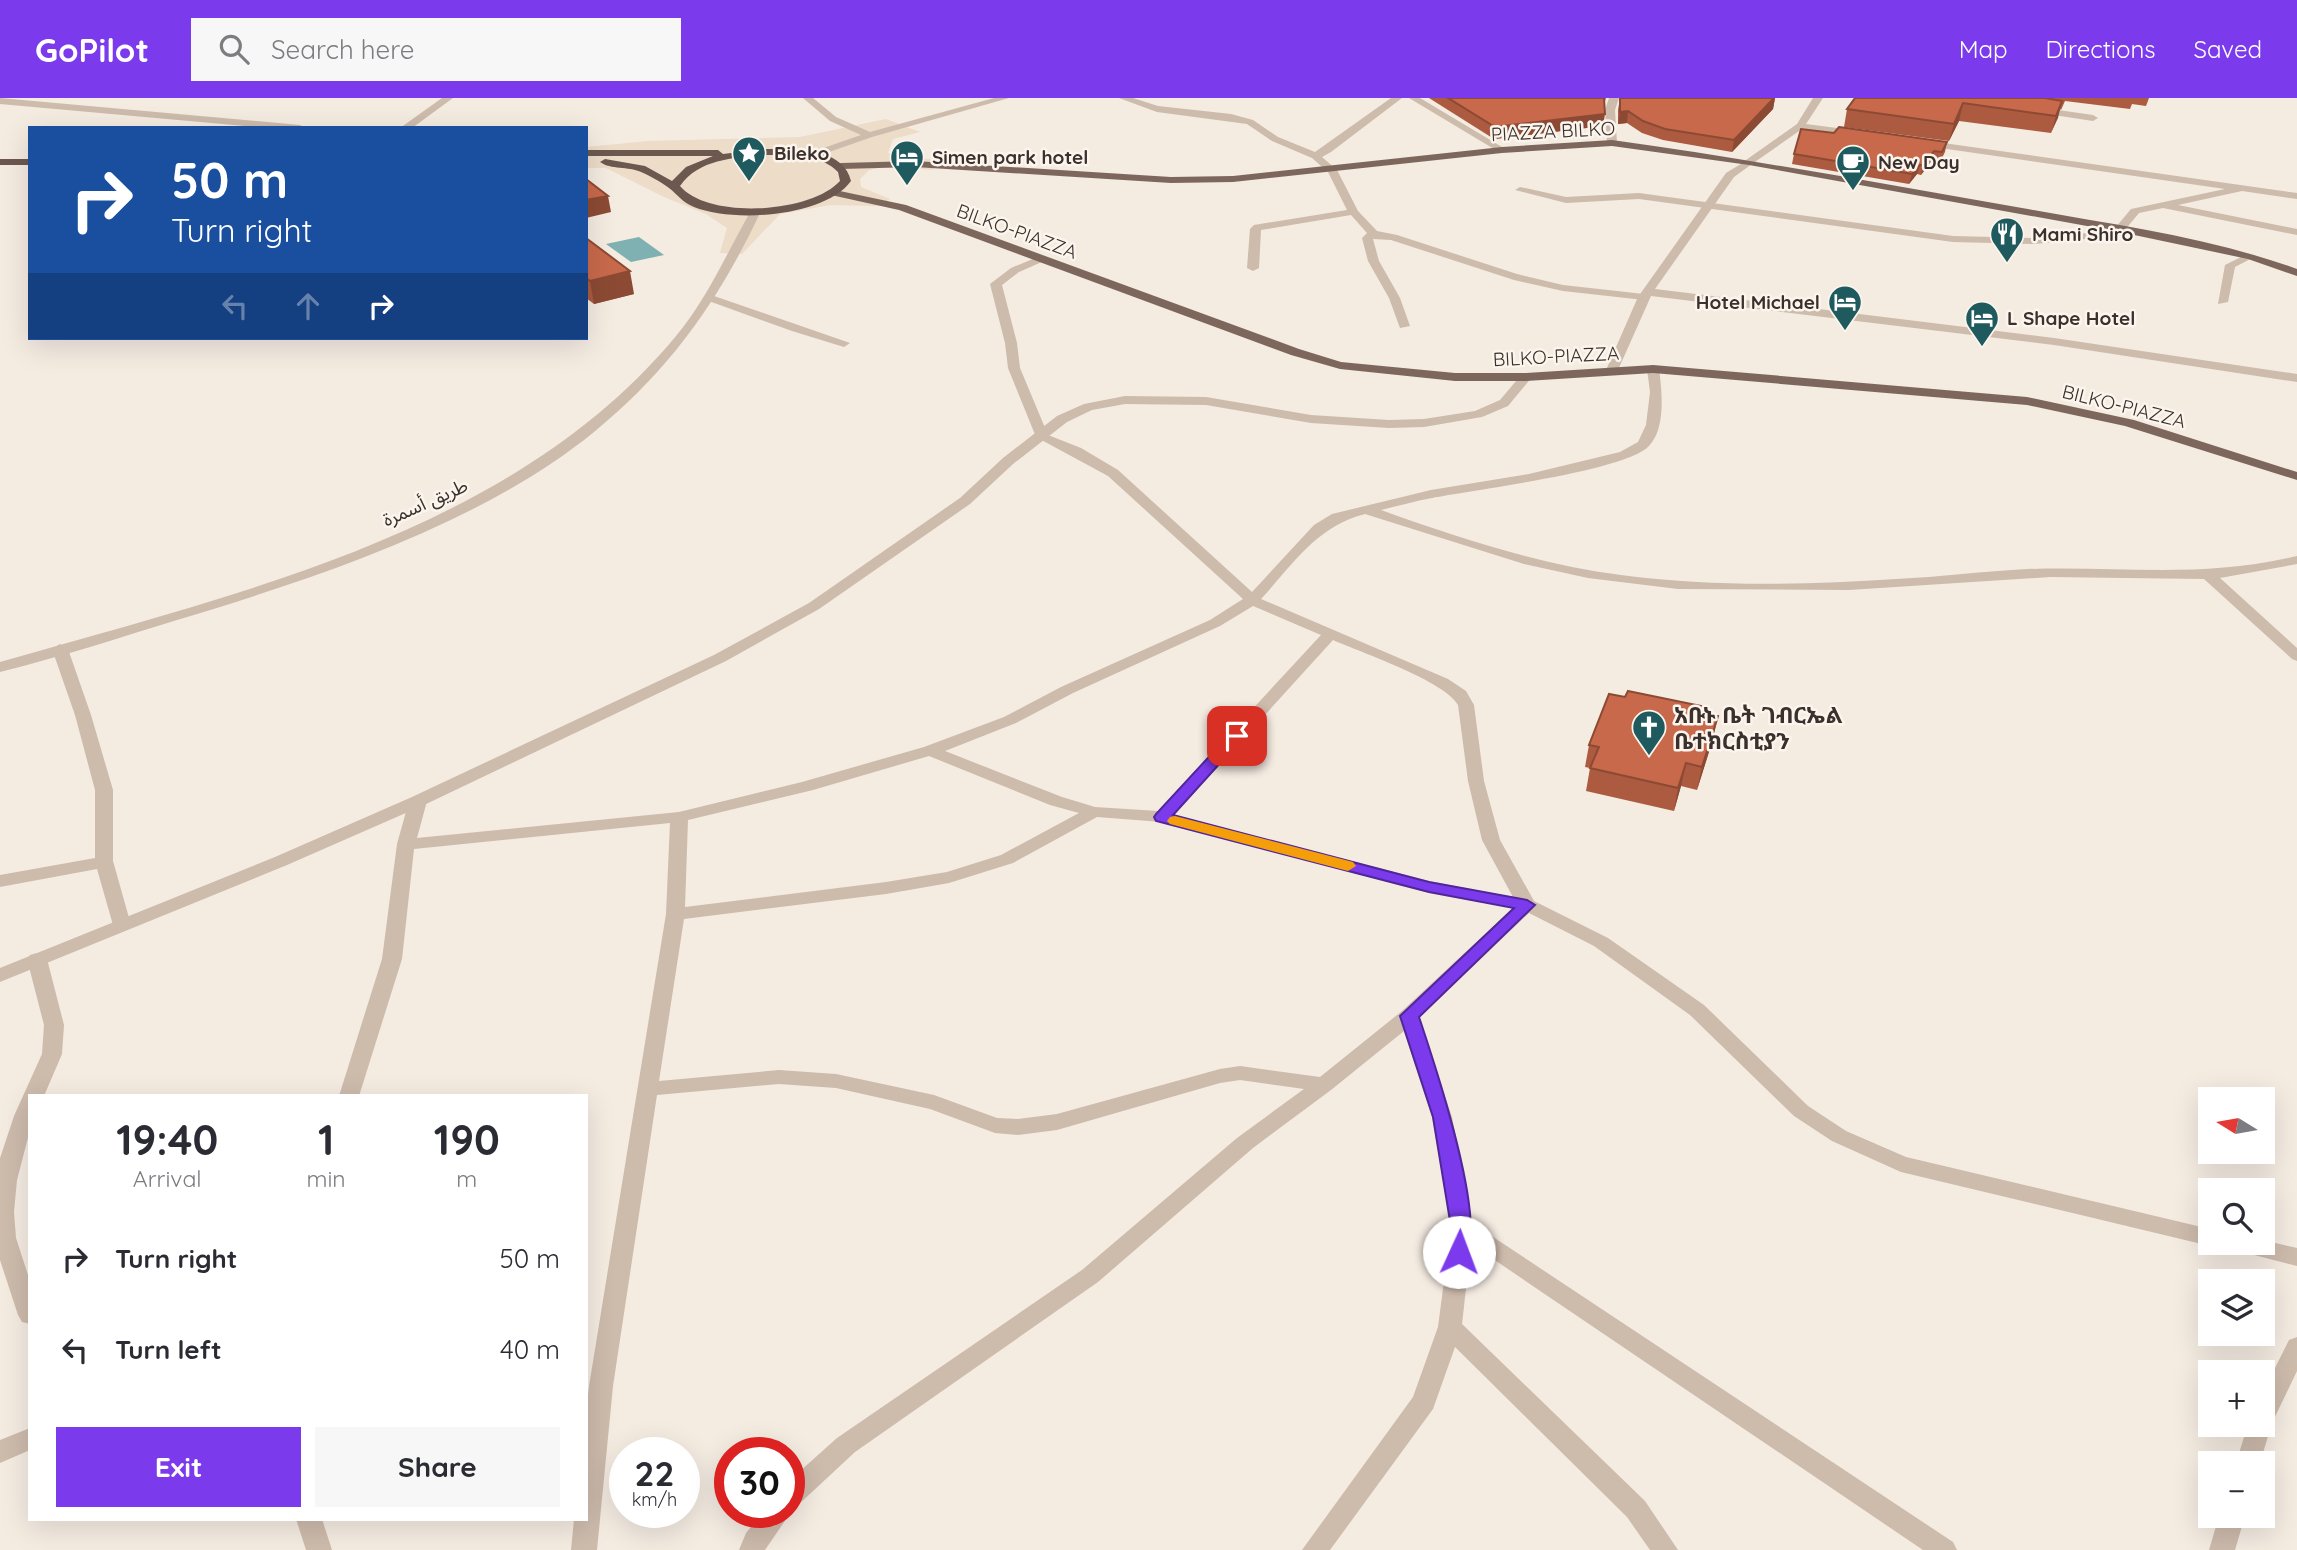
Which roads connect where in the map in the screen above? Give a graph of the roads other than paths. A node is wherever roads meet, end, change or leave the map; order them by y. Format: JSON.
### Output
{"nodes":[{"id":1,"x":99,"y":98,"type":"edge"},
{"id":2,"x":448,"y":98,"type":"edge"},
{"id":3,"x":808,"y":98,"type":"edge"},
{"id":4,"x":1003,"y":98,"type":"edge"},
{"id":5,"x":1124,"y":98,"type":"edge"},
{"id":6,"x":1397,"y":98,"type":"edge"},
{"id":7,"x":1413,"y":98,"type":"edge"},
{"id":8,"x":1614,"y":98,"type":"edge"},
{"id":9,"x":1818,"y":98,"type":"edge"},
{"id":10,"x":0,"y":101,"type":"edge"},
{"id":11,"x":2028,"y":109,"type":"edge"},
{"id":12,"x":89,"y":110,"type":"junction"},
{"id":13,"x":2093,"y":118,"type":"dead end"},
{"id":14,"x":277,"y":126,"type":"edge"},
{"id":15,"x":408,"y":126,"type":"edge"},
{"id":16,"x":1801,"y":127,"type":"junction"},
{"id":17,"x":869,"y":135,"type":"junction"},
{"id":18,"x":1871,"y":135,"type":"edge"},
{"id":19,"x":1911,"y":141,"type":"edge"},
{"id":20,"x":1612,"y":143,"type":"junction"},
{"id":21,"x":1502,"y":150,"type":"junction"},
{"id":22,"x":0,"y":155,"type":"edge"},
{"id":23,"x":28,"y":155,"type":"edge"},
{"id":24,"x":588,"y":155,"type":"edge"},
{"id":25,"x":736,"y":155,"type":"junction"},
{"id":26,"x":812,"y":155,"type":"junction"},
{"id":27,"x":1315,"y":156,"type":"junction"},
{"id":28,"x":0,"y":162,"type":"edge"},
{"id":29,"x":28,"y":162,"type":"edge"},
{"id":30,"x":1749,"y":162,"type":"junction"},
{"id":31,"x":841,"y":166,"type":"junction"},
{"id":32,"x":1332,"y":170,"type":"junction"},
{"id":33,"x":674,"y":186,"type":"junction"},
{"id":34,"x":2243,"y":188,"type":"junction"},
{"id":35,"x":1520,"y":190,"type":"dead end"},
{"id":36,"x":835,"y":193,"type":"junction"},
{"id":37,"x":2297,"y":196,"type":"edge"},
{"id":38,"x":1709,"y":204,"type":"junction"},
{"id":39,"x":2157,"y":204,"type":"junction"},
{"id":40,"x":755,"y":211,"type":"junction"},
{"id":41,"x":1353,"y":212,"type":"junction"},
{"id":42,"x":2120,"y":229,"type":"junction"},
{"id":43,"x":2297,"y":232,"type":"edge"},
{"id":44,"x":1374,"y":234,"type":"junction"},
{"id":45,"x":2250,"y":256,"type":"junction"},
{"id":46,"x":1040,"y":259,"type":"junction"},
{"id":47,"x":1254,"y":268,"type":"dead end"},
{"id":48,"x":2297,"y":273,"type":"edge"},
{"id":49,"x":1646,"y":295,"type":"junction"},
{"id":50,"x":710,"y":298,"type":"junction"},
{"id":51,"x":2222,"y":302,"type":"dead end"},
{"id":52,"x":1404,"y":326,"type":"dead end"},
{"id":53,"x":844,"y":343,"type":"dead end"},
{"id":54,"x":1653,"y":369,"type":"junction"},
{"id":55,"x":1612,"y":370,"type":"junction"},
{"id":56,"x":1525,"y":377,"type":"junction"},
{"id":57,"x":2297,"y":378,"type":"edge"},
{"id":58,"x":1042,"y":437,"type":"junction"},
{"id":59,"x":2297,"y":476,"type":"edge"},
{"id":60,"x":1366,"y":510,"type":"junction"},
{"id":61,"x":2297,"y":561,"type":"edge"},
{"id":62,"x":2210,"y":576,"type":"junction"},
{"id":63,"x":1252,"y":600,"type":"junction"},
{"id":64,"x":1330,"y":634,"type":"junction"},
{"id":65,"x":60,"y":649,"type":"junction"},
{"id":66,"x":2297,"y":656,"type":"edge"},
{"id":67,"x":0,"y":667,"type":"edge"},
{"id":68,"x":930,"y":751,"type":"junction"},
{"id":69,"x":418,"y":801,"type":"junction"},
{"id":70,"x":1094,"y":812,"type":"junction"},
{"id":71,"x":679,"y":817,"type":"junction"},
{"id":72,"x":1162,"y":817,"type":"junction"},
{"id":73,"x":406,"y":844,"type":"junction"},
{"id":74,"x":104,"y":861,"type":"junction"},
{"id":75,"x":0,"y":881,"type":"edge"},
{"id":76,"x":1527,"y":905,"type":"junction"},
{"id":77,"x":675,"y":914,"type":"junction"},
{"id":78,"x":122,"y":925,"type":"junction"},
{"id":79,"x":37,"y":958,"type":"junction"},
{"id":80,"x":0,"y":976,"type":"edge"},
{"id":81,"x":1409,"y":1016,"type":"junction"},
{"id":82,"x":1324,"y":1085,"type":"junction"},
{"id":83,"x":646,"y":1089,"type":"junction"},
{"id":84,"x":34,"y":1094,"type":"edge"},
{"id":85,"x":350,"y":1094,"type":"edge"},
{"id":86,"x":28,"y":1107,"type":"edge"},
{"id":87,"x":1462,"y":1227,"type":"junction"},
{"id":88,"x":2198,"y":1234,"type":"edge"},
{"id":89,"x":2275,"y":1252,"type":"edge"},
{"id":90,"x":2297,"y":1257,"type":"edge"},
{"id":91,"x":28,"y":1308,"type":"edge"},
{"id":92,"x":1450,"y":1327,"type":"junction"},
{"id":93,"x":2297,"y":1348,"type":"edge"},
{"id":94,"x":2275,"y":1392,"type":"edge"},
{"id":95,"x":28,"y":1439,"type":"edge"},
{"id":96,"x":0,"y":1452,"type":"edge"},
{"id":97,"x":805,"y":1482,"type":"edge"},
{"id":98,"x":588,"y":1511,"type":"edge"},
{"id":99,"x":310,"y":1521,"type":"edge"},
{"id":100,"x":587,"y":1521,"type":"edge"},
{"id":101,"x":765,"y":1528,"type":"edge"},
{"id":102,"x":2228,"y":1528,"type":"edge"},
{"id":103,"x":319,"y":1550,"type":"edge"},
{"id":104,"x":584,"y":1550,"type":"edge"},
{"id":105,"x":752,"y":1550,"type":"edge"},
{"id":106,"x":1315,"y":1550,"type":"edge"},
{"id":107,"x":1665,"y":1550,"type":"edge"},
{"id":108,"x":1944,"y":1550,"type":"edge"},
{"id":109,"x":2222,"y":1550,"type":"edge"}],
"edges":[{"from":1,"to":12,"type":"street"},
{"from":2,"to":15,"type":"street"},
{"from":3,"to":17,"type":"street"},
{"from":4,"to":17,"type":"street"},
{"from":5,"to":27,"type":"street"},
{"from":6,"to":27,"type":"street"},
{"from":7,"to":21,"type":"street"},
{"from":8,"to":20,"type":"street"},
{"from":9,"to":16,"type":"street"},
{"from":10,"to":12,"type":"street"},
{"from":11,"to":13,"type":"street"},
{"from":12,"to":14,"type":"street"},
{"from":16,"to":18,"type":"street"},
{"from":16,"to":30,"type":"street"},
{"from":17,"to":26,"type":"street"},
{"from":19,"to":34,"type":"street"},
{"from":20,"to":21,"type":"main road","name":"PIAZZA BILKO"},
{"from":20,"to":30,"type":"main road","name":"PIAZZA BILKO"},
{"from":21,"to":32,"type":"main road","name":"PIAZZA BILKO"},
{"from":22,"to":23,"type":"highway"},
{"from":24,"to":25,"type":"highway"},
{"from":24,"to":33,"type":"highway"},
{"from":25,"to":26,"type":"highway"},
{"from":25,"to":33,"type":"highway"},
{"from":26,"to":31,"type":"highway"},
{"from":27,"to":32,"type":"street"},
{"from":28,"to":29,"type":"highway"},
{"from":30,"to":38,"type":"street"},
{"from":30,"to":42,"type":"main road","name":"PIAZZA BILKO"},
{"from":31,"to":32,"type":"main road","name":"PIAZZA BILKO"},
{"from":31,"to":36,"type":"highway"},
{"from":32,"to":41,"type":"street"},
{"from":33,"to":40,"type":"highway"},
{"from":34,"to":37,"type":"street"},
{"from":34,"to":39,"type":"street"},
{"from":35,"to":38,"type":"street"},
{"from":36,"to":40,"type":"highway"},
{"from":36,"to":46,"type":"main road","name":"BILKO-PIAZZA"},
{"from":38,"to":42,"type":"street"},
{"from":38,"to":49,"type":"street"},
{"from":39,"to":42,"type":"street"},
{"from":39,"to":43,"type":"street"},
{"from":40,"to":50,"type":"street","name":"طريق أسمرة"},
{"from":41,"to":44,"type":"street"},
{"from":41,"to":47,"type":"street"},
{"from":42,"to":45,"type":"main road","name":"PIAZZA BILKO"},
{"from":44,"to":49,"type":"street"},
{"from":44,"to":52,"type":"street"},
{"from":45,"to":48,"type":"main road","name":"PIAZZA BILKO"},
{"from":45,"to":51,"type":"street"},
{"from":46,"to":56,"type":"main road","name":"BILKO-PIAZZA"},
{"from":46,"to":58,"type":"street"},
{"from":49,"to":55,"type":"street"},
{"from":49,"to":57,"type":"street"},
{"from":50,"to":53,"type":"street"},
{"from":50,"to":65,"type":"street","name":"طريق أسمرة"},
{"from":54,"to":55,"type":"main road","name":"BILKO-PIAZZA"},
{"from":54,"to":59,"type":"main road","name":"BILKO-PIAZZA"},
{"from":54,"to":60,"type":"street"},
{"from":55,"to":56,"type":"main road","name":"BILKO-PIAZZA"},
{"from":56,"to":58,"type":"street"},
{"from":58,"to":63,"type":"street"},
{"from":58,"to":69,"type":"street"},
{"from":60,"to":62,"type":"street"},
{"from":60,"to":63,"type":"street"},
{"from":61,"to":62,"type":"street"},
{"from":62,"to":66,"type":"street"},
{"from":63,"to":64,"type":"street"},
{"from":63,"to":68,"type":"street"},
{"from":64,"to":72,"type":"street"},
{"from":64,"to":76,"type":"street"},
{"from":65,"to":67,"type":"street","name":"طريق أسمرة"},
{"from":65,"to":74,"type":"street"},
{"from":68,"to":70,"type":"street"},
{"from":68,"to":71,"type":"street"},
{"from":69,"to":73,"type":"street"},
{"from":69,"to":78,"type":"street"},
{"from":70,"to":72,"type":"street"},
{"from":70,"to":77,"type":"street"},
{"from":71,"to":73,"type":"street"},
{"from":71,"to":77,"type":"street"},
{"from":72,"to":76,"type":"street"},
{"from":73,"to":85,"type":"street"},
{"from":74,"to":75,"type":"street"},
{"from":74,"to":78,"type":"street"},
{"from":76,"to":81,"type":"street"},
{"from":76,"to":88,"type":"street"},
{"from":77,"to":83,"type":"street"},
{"from":78,"to":79,"type":"street"},
{"from":79,"to":80,"type":"street"},
{"from":79,"to":84,"type":"street"},
{"from":81,"to":82,"type":"street"},
{"from":81,"to":87,"type":"street"},
{"from":82,"to":83,"type":"street"},
{"from":82,"to":97,"type":"street"},
{"from":83,"to":98,"type":"street"},
{"from":86,"to":91,"type":"street"},
{"from":87,"to":92,"type":"street"},
{"from":87,"to":108,"type":"street"},
{"from":89,"to":90,"type":"street"},
{"from":92,"to":106,"type":"street"},
{"from":92,"to":107,"type":"street"},
{"from":93,"to":94,"type":"street"},
{"from":95,"to":96,"type":"street"},
{"from":99,"to":103,"type":"street"},
{"from":100,"to":104,"type":"street"},
{"from":101,"to":105,"type":"street"},
{"from":102,"to":109,"type":"street"}]}
